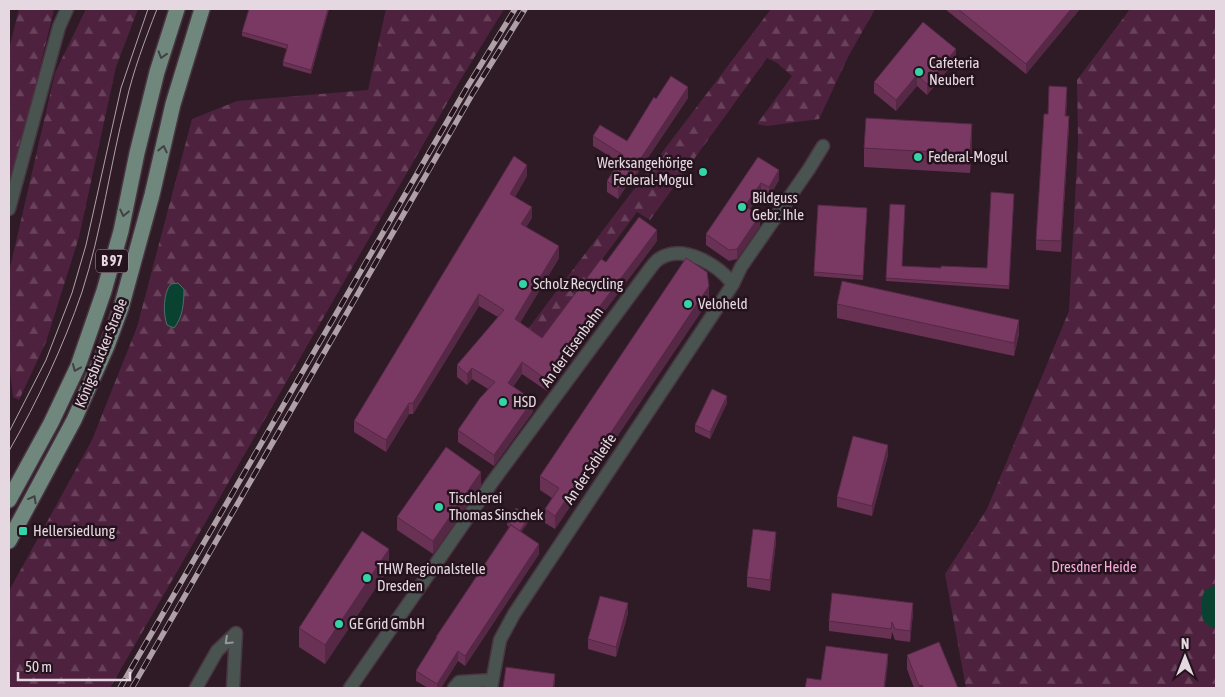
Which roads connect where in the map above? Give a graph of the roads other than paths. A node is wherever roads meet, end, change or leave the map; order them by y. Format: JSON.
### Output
{"nodes":[{"id":1,"x":67,"y":9,"type":"edge"},
{"id":2,"x":176,"y":9,"type":"edge"},
{"id":3,"x":202,"y":9,"type":"edge"},
{"id":4,"x":823,"y":146,"type":"dead end"},
{"id":5,"x":9,"y":209,"type":"edge"},
{"id":6,"x":733,"y":284,"type":"junction"},
{"id":7,"x":9,"y":500,"type":"edge"},
{"id":8,"x":9,"y":541,"type":"edge"},
{"id":9,"x":492,"y":684,"type":"edge"},
{"id":10,"x":196,"y":688,"type":"edge"},
{"id":11,"x":232,"y":688,"type":"edge"},
{"id":12,"x":350,"y":688,"type":"edge"},
{"id":13,"x":454,"y":688,"type":"edge"}],
"edges":[{"from":1,"to":5,"type":"street"},
{"from":2,"to":7,"type":"main road","name":"Königsbrücker Straße","number":"B 97","one_way":true},
{"from":8,"to":3,"type":"main road","name":"Königsbrücker Straße","number":"B 97","one_way":true},
{"from":4,"to":6,"type":"street","name":"An der Schleife"},
{"from":6,"to":9,"type":"street","name":"An der Schleife"},
{"from":6,"to":12,"type":"street","name":"An der Eisenbahn"},
{"from":9,"to":13,"type":"street","name":"An der Schleife"},
{"from":11,"to":10,"type":"street","one_way":true}]}
